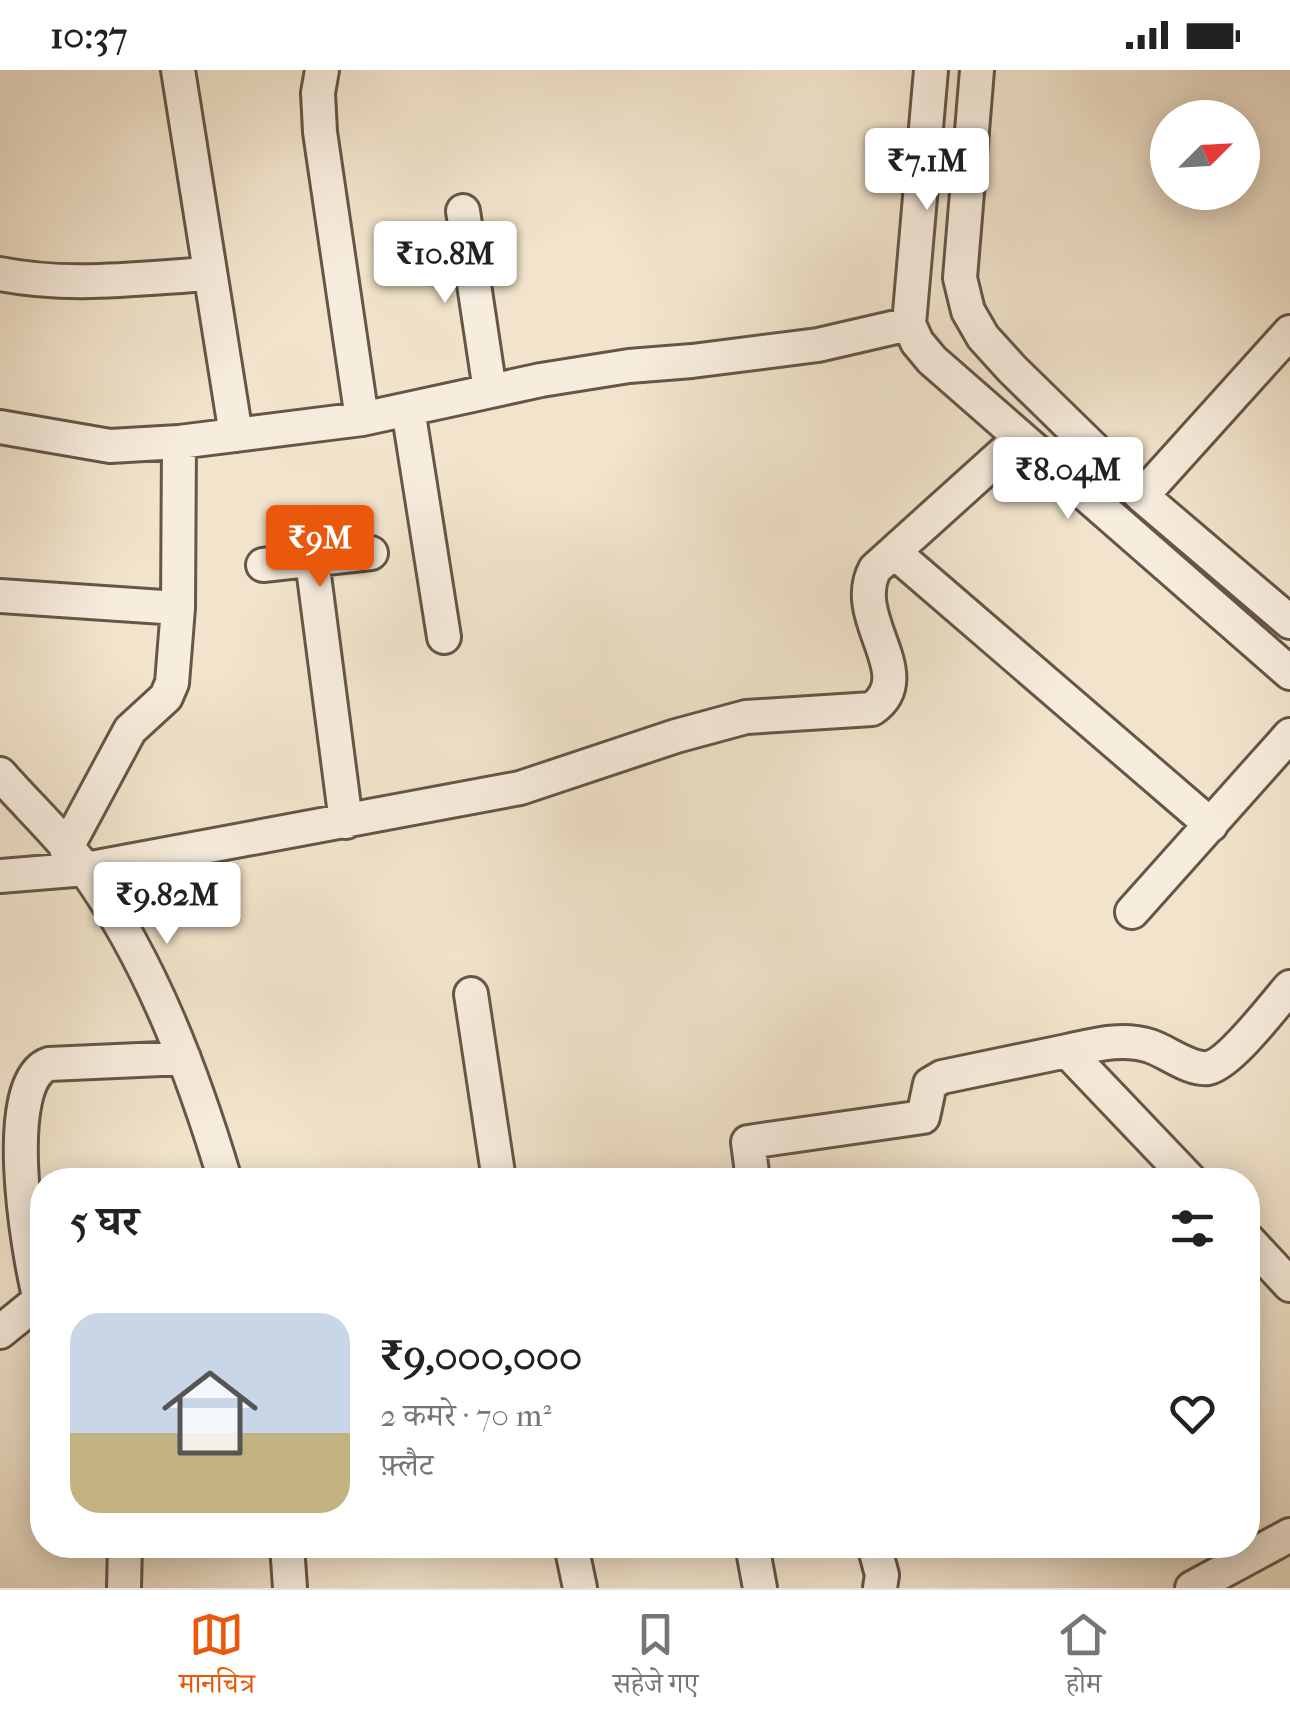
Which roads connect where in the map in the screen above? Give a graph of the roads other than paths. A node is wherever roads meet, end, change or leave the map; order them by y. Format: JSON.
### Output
{"nodes":[{"id":1,"x":178,"y":70,"type":"edge"},
{"id":2,"x":322,"y":70,"type":"edge"},
{"id":3,"x":931,"y":70,"type":"edge"},
{"id":4,"x":978,"y":70,"type":"edge"},
{"id":5,"x":924,"y":173,"type":"junction"},
{"id":6,"x":966,"y":202,"type":"junction"},
{"id":7,"x":463,"y":211,"type":"dead end"},
{"id":8,"x":0,"y":274,"type":"edge"},
{"id":9,"x":210,"y":274,"type":"junction"},
{"id":10,"x":909,"y":324,"type":"junction"},
{"id":11,"x":1290,"y":332,"type":"edge"},
{"id":12,"x":490,"y":392,"type":"junction"},
{"id":13,"x":408,"y":409,"type":"junction"},
{"id":14,"x":362,"y":419,"type":"junction"},
{"id":15,"x":0,"y":426,"type":"edge"},
{"id":16,"x":236,"y":436,"type":"junction"},
{"id":17,"x":1020,"y":438,"type":"junction"},
{"id":18,"x":179,"y":442,"type":"junction"},
{"id":19,"x":1142,"y":496,"type":"junction"},
{"id":20,"x":894,"y":552,"type":"junction"},
{"id":21,"x":370,"y":554,"type":"dead end"},
{"id":22,"x":312,"y":560,"type":"junction"},
{"id":23,"x":263,"y":565,"type":"dead end"},
{"id":24,"x":0,"y":596,"type":"edge"},
{"id":25,"x":178,"y":608,"type":"junction"},
{"id":26,"x":1285,"y":608,"type":"edge"},
{"id":27,"x":444,"y":638,"type":"dead end"},
{"id":28,"x":1290,"y":674,"type":"edge"},
{"id":29,"x":1290,"y":735,"type":"edge"},
{"id":30,"x":0,"y":774,"type":"edge"},
{"id":31,"x":346,"y":822,"type":"junction"},
{"id":32,"x":1211,"y":825,"type":"junction"},
{"id":33,"x":76,"y":859,"type":"junction"},
{"id":34,"x":0,"y":876,"type":"edge"},
{"id":35,"x":1132,"y":912,"type":"dead end"},
{"id":36,"x":1290,"y":987,"type":"edge"},
{"id":37,"x":471,"y":994,"type":"dead end"},
{"id":38,"x":1067,"y":1051,"type":"junction"},
{"id":39,"x":184,"y":1058,"type":"junction"},
{"id":40,"x":221,"y":1168,"type":"edge"},
{"id":41,"x":497,"y":1168,"type":"edge"},
{"id":42,"x":751,"y":1168,"type":"edge"},
{"id":43,"x":1179,"y":1168,"type":"edge"},
{"id":44,"x":1260,"y":1253,"type":"edge"},
{"id":45,"x":30,"y":1255,"type":"edge"},
{"id":46,"x":1290,"y":1284,"type":"edge"},
{"id":47,"x":30,"y":1308,"type":"edge"},
{"id":48,"x":0,"y":1332,"type":"edge"},
{"id":49,"x":1290,"y":1535,"type":"edge"},
{"id":50,"x":1260,"y":1551,"type":"edge"},
{"id":51,"x":125,"y":1558,"type":"edge"},
{"id":52,"x":288,"y":1558,"type":"edge"},
{"id":53,"x":574,"y":1558,"type":"edge"},
{"id":54,"x":754,"y":1558,"type":"edge"},
{"id":55,"x":877,"y":1558,"type":"edge"},
{"id":56,"x":1247,"y":1558,"type":"edge"},
{"id":57,"x":124,"y":1588,"type":"edge"},
{"id":58,"x":290,"y":1588,"type":"edge"},
{"id":59,"x":580,"y":1588,"type":"edge"},
{"id":60,"x":760,"y":1588,"type":"edge"},
{"id":61,"x":880,"y":1588,"type":"edge"},
{"id":62,"x":1192,"y":1588,"type":"edge"}],
"edges":[{"from":1,"to":9,"type":"street"},
{"from":2,"to":14,"type":"street"},
{"from":3,"to":5,"type":"street"},
{"from":4,"to":6,"type":"street"},
{"from":5,"to":6,"type":"street"},
{"from":5,"to":10,"type":"street"},
{"from":6,"to":19,"type":"street"},
{"from":7,"to":12,"type":"street"},
{"from":8,"to":9,"type":"street"},
{"from":9,"to":16,"type":"street"},
{"from":10,"to":12,"type":"street"},
{"from":10,"to":17,"type":"street"},
{"from":11,"to":19,"type":"street"},
{"from":12,"to":13,"type":"street"},
{"from":13,"to":14,"type":"street"},
{"from":13,"to":27,"type":"street"},
{"from":14,"to":16,"type":"street"},
{"from":15,"to":18,"type":"street"},
{"from":16,"to":18,"type":"street"},
{"from":17,"to":20,"type":"street"},
{"from":17,"to":28,"type":"street"},
{"from":18,"to":25,"type":"street"},
{"from":19,"to":26,"type":"street"},
{"from":20,"to":31,"type":"street"},
{"from":20,"to":32,"type":"street"},
{"from":21,"to":22,"type":"street"},
{"from":22,"to":23,"type":"street"},
{"from":22,"to":31,"type":"street"},
{"from":24,"to":25,"type":"street"},
{"from":25,"to":33,"type":"street"},
{"from":29,"to":32,"type":"street"},
{"from":30,"to":33,"type":"street"},
{"from":31,"to":33,"type":"street"},
{"from":32,"to":35,"type":"street"},
{"from":33,"to":34,"type":"street"},
{"from":33,"to":39,"type":"street"},
{"from":36,"to":38,"type":"street"},
{"from":37,"to":41,"type":"street"},
{"from":38,"to":42,"type":"street"},
{"from":38,"to":43,"type":"street"},
{"from":39,"to":40,"type":"street"},
{"from":39,"to":45,"type":"street"},
{"from":44,"to":46,"type":"street"},
{"from":47,"to":48,"type":"street"},
{"from":49,"to":50,"type":"street"},
{"from":51,"to":57,"type":"street"},
{"from":52,"to":58,"type":"street"},
{"from":53,"to":59,"type":"street"},
{"from":54,"to":60,"type":"street"},
{"from":55,"to":61,"type":"street"},
{"from":56,"to":62,"type":"street"}]}
